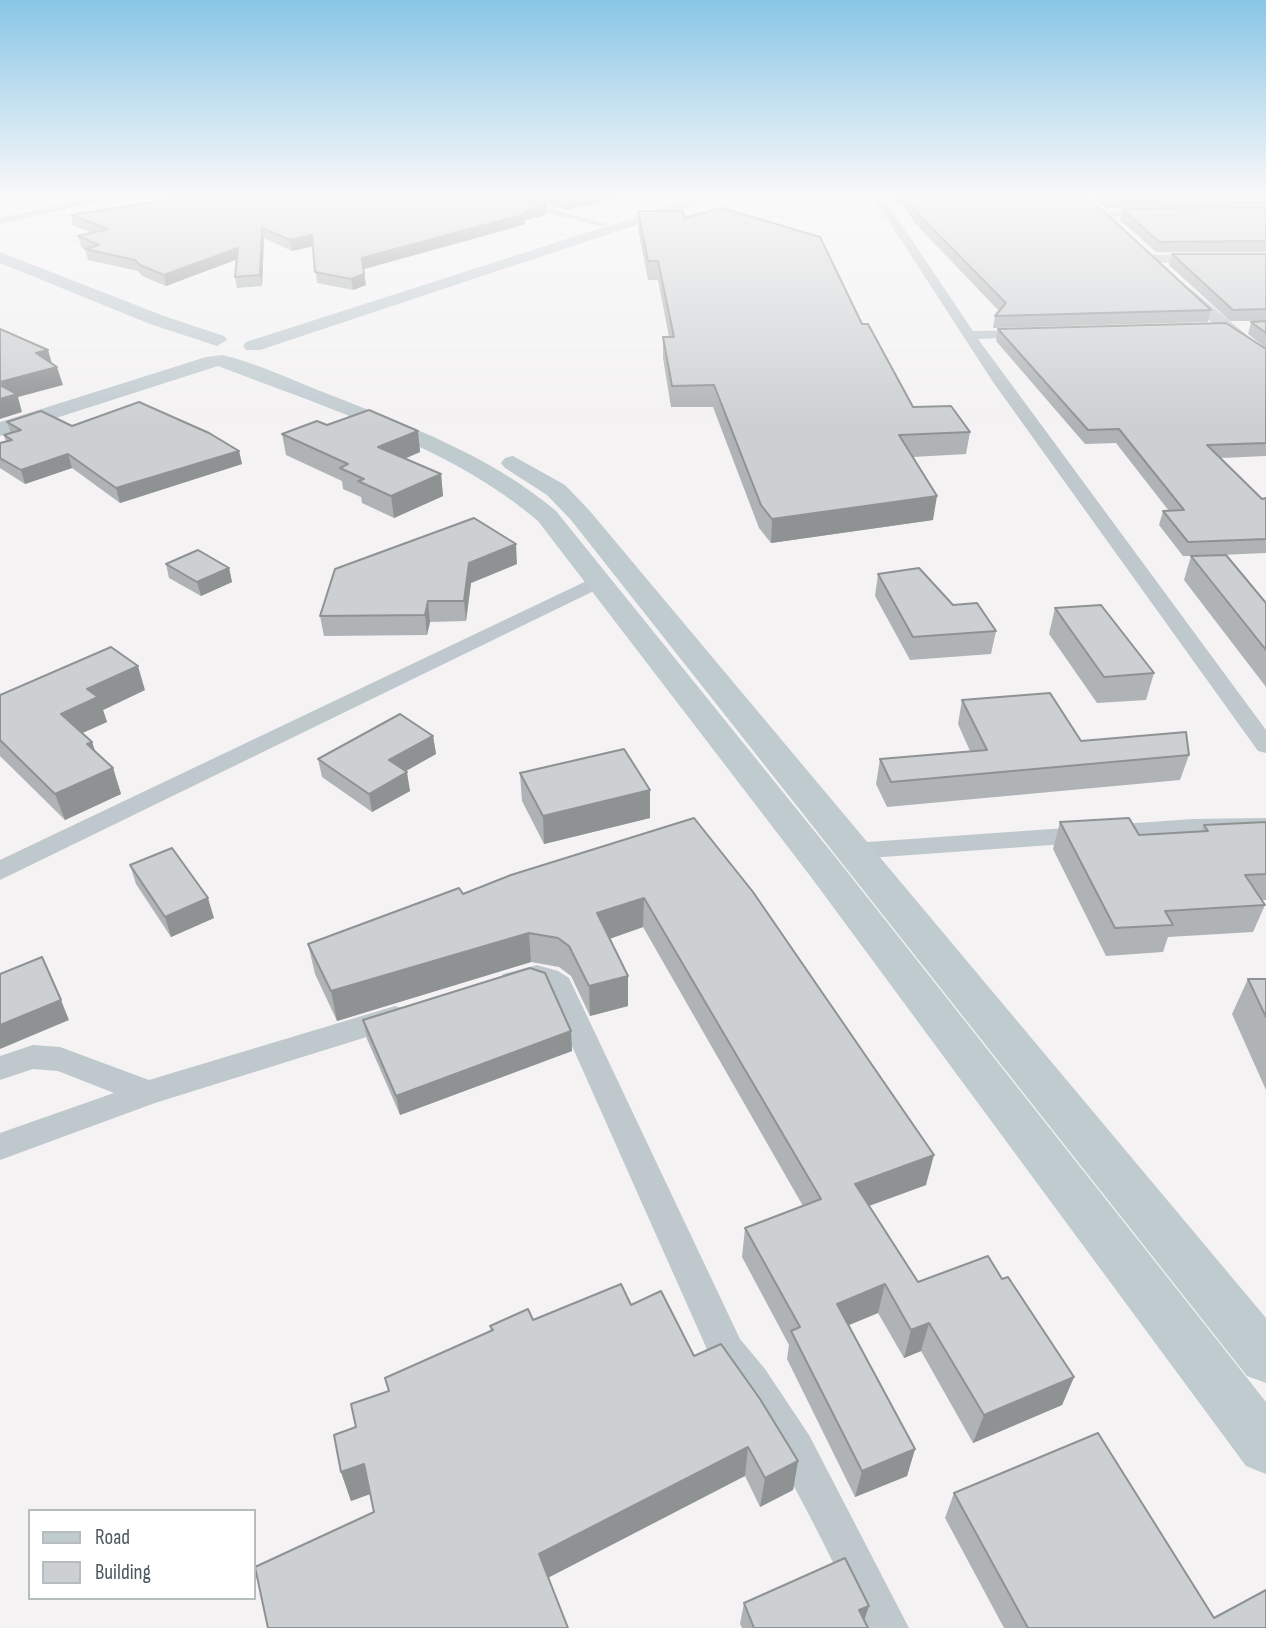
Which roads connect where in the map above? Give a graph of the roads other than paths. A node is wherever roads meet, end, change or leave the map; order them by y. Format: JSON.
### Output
{"nodes":[{"id":1,"x":16,"y":273,"type":"edge"},
{"id":2,"x":40,"y":273,"type":"edge"},
{"id":3,"x":455,"y":273,"type":"edge"},
{"id":4,"x":469,"y":273,"type":"edge"},
{"id":5,"x":927,"y":273,"type":"edge"},
{"id":6,"x":1165,"y":273,"type":"edge"},
{"id":7,"x":1226,"y":328,"type":"junction"},
{"id":8,"x":1253,"y":328,"type":"edge"},
{"id":9,"x":1199,"y":329,"type":"edge"},
{"id":10,"x":1049,"y":333,"type":"edge"},
{"id":11,"x":967,"y":335,"type":"junction"},
{"id":12,"x":222,"y":350,"type":"junction"},
{"id":13,"x":1266,"y":358,"type":"edge"},
{"id":14,"x":0,"y":418,"type":"edge"},
{"id":15,"x":0,"y":429,"type":"edge"},
{"id":16,"x":597,"y":582,"type":"junction"},
{"id":17,"x":1266,"y":746,"type":"edge"},
{"id":18,"x":1266,"y":826,"type":"edge"},
{"id":19,"x":854,"y":851,"type":"junction"},
{"id":20,"x":0,"y":871,"type":"edge"},
{"id":21,"x":492,"y":987,"type":"edge"},
{"id":22,"x":426,"y":1008,"type":"edge"},
{"id":23,"x":0,"y":1068,"type":"edge"},
{"id":24,"x":148,"y":1093,"type":"junction"},
{"id":25,"x":0,"y":1147,"type":"edge"},
{"id":26,"x":1266,"y":1358,"type":"edge"},
{"id":27,"x":1266,"y":1446,"type":"edge"},
{"id":28,"x":888,"y":1628,"type":"edge"}],
"edges":[{"from":1,"to":12,"type":"main road"},
{"from":2,"to":12,"type":"main road"},
{"from":3,"to":12,"type":"main road"},
{"from":4,"to":12,"type":"main road"},
{"from":5,"to":11,"type":"street"},
{"from":6,"to":7,"type":"street"},
{"from":7,"to":8,"type":"street"},
{"from":7,"to":9,"type":"street"},
{"from":7,"to":13,"type":"street"},
{"from":10,"to":11,"type":"street"},
{"from":11,"to":17,"type":"street"},
{"from":12,"to":14,"type":"main road"},
{"from":12,"to":15,"type":"main road"},
{"from":12,"to":16,"type":"main road"},
{"from":12,"to":19,"type":"main road"},
{"from":16,"to":20,"type":"street"},
{"from":16,"to":27,"type":"main road"},
{"from":18,"to":19,"type":"street"},
{"from":19,"to":26,"type":"main road"},
{"from":21,"to":28,"type":"street"},
{"from":22,"to":24,"type":"street"},
{"from":23,"to":24,"type":"street"},
{"from":24,"to":25,"type":"street"}]}
